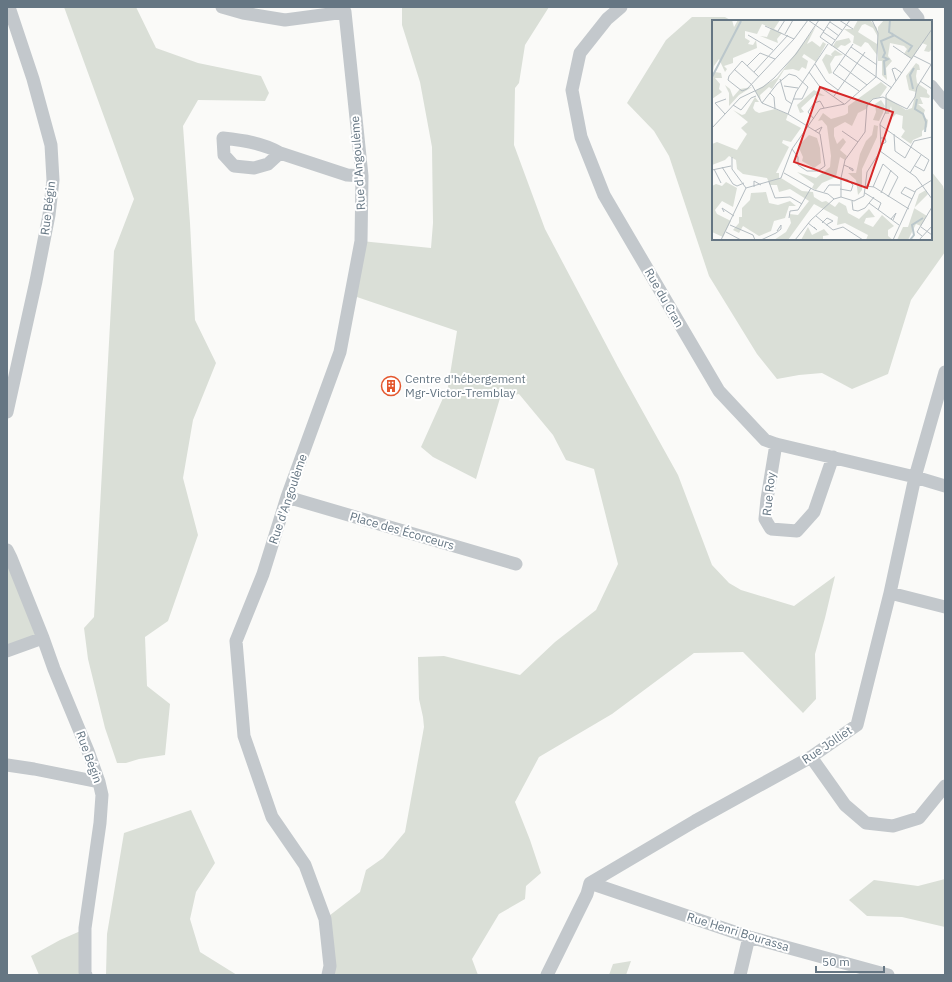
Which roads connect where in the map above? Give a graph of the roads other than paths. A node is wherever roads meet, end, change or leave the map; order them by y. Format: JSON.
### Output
{"nodes":[{"id":1,"x":222,"y":7,"type":"edge"},
{"id":2,"x":621,"y":7,"type":"edge"},
{"id":3,"x":909,"y":7,"type":"edge"},
{"id":4,"x":344,"y":10,"type":"edge"},
{"id":5,"x":9,"y":11,"type":"edge"},
{"id":6,"x":918,"y":20,"type":"edge"},
{"id":7,"x":932,"y":87,"type":"edge"},
{"id":8,"x":945,"y":103,"type":"edge"},
{"id":9,"x":280,"y":154,"type":"dead end"},
{"id":10,"x":362,"y":176,"type":"junction"},
{"id":11,"x":945,"y":372,"type":"edge"},
{"id":12,"x":7,"y":412,"type":"edge"},
{"id":13,"x":776,"y":444,"type":"junction"},
{"id":14,"x":833,"y":457,"type":"junction"},
{"id":15,"x":915,"y":477,"type":"junction"},
{"id":16,"x":945,"y":486,"type":"edge"},
{"id":17,"x":287,"y":498,"type":"junction"},
{"id":18,"x":8,"y":556,"type":"edge"},
{"id":19,"x":516,"y":564,"type":"dead end"},
{"id":20,"x":890,"y":593,"type":"junction"},
{"id":21,"x":945,"y":607,"type":"edge"},
{"id":22,"x":43,"y":638,"type":"junction"},
{"id":23,"x":7,"y":651,"type":"edge"},
{"id":24,"x":811,"y":757,"type":"junction"},
{"id":25,"x":7,"y":765,"type":"edge"},
{"id":26,"x":98,"y":782,"type":"junction"},
{"id":27,"x":945,"y":786,"type":"edge"},
{"id":28,"x":590,"y":883,"type":"junction"},
{"id":29,"x":749,"y":938,"type":"junction"},
{"id":30,"x":86,"y":975,"type":"edge"},
{"id":31,"x":328,"y":975,"type":"edge"},
{"id":32,"x":547,"y":975,"type":"edge"},
{"id":33,"x":740,"y":975,"type":"edge"},
{"id":34,"x":888,"y":975,"type":"edge"}],
"edges":[{"from":1,"to":4,"type":"street"},
{"from":2,"to":13,"type":"street","name":"Rue du Cran"},
{"from":3,"to":6,"type":"street"},
{"from":4,"to":10,"type":"street","name":"Rue d'Angoulème"},
{"from":5,"to":12,"type":"street","name":"Rue Bégin"},
{"from":7,"to":8,"type":"street"},
{"from":9,"to":10,"type":"street"},
{"from":10,"to":17,"type":"street","name":"Rue d'Angoulème"},
{"from":11,"to":15,"type":"street","name":"Rue Jolliet"},
{"from":13,"to":14,"type":"street","name":"Rue du Cran"},
{"from":13,"to":14,"type":"street","name":"Rue Roy"},
{"from":14,"to":15,"type":"street","name":"Rue du Cran"},
{"from":15,"to":16,"type":"street","name":"Rue du Cran"},
{"from":15,"to":20,"type":"street","name":"Rue Jolliet"},
{"from":17,"to":19,"type":"street","name":"Place des Écorceurs"},
{"from":17,"to":31,"type":"street","name":"Rue d'Angoulème"},
{"from":18,"to":22,"type":"street","name":"Rue Bégin"},
{"from":20,"to":21,"type":"street"},
{"from":20,"to":24,"type":"street","name":"Rue Jolliet"},
{"from":22,"to":23,"type":"street"},
{"from":22,"to":26,"type":"street","name":"Rue Bégin"},
{"from":24,"to":27,"type":"street"},
{"from":24,"to":28,"type":"street","name":"Rue Jolliet"},
{"from":25,"to":26,"type":"street"},
{"from":26,"to":30,"type":"street","name":"Rue Bégin"},
{"from":28,"to":29,"type":"street","name":"Rue Henri Bourassa"},
{"from":28,"to":32,"type":"street"},
{"from":29,"to":33,"type":"street"},
{"from":29,"to":34,"type":"street","name":"Rue Henri Bourassa"}]}
